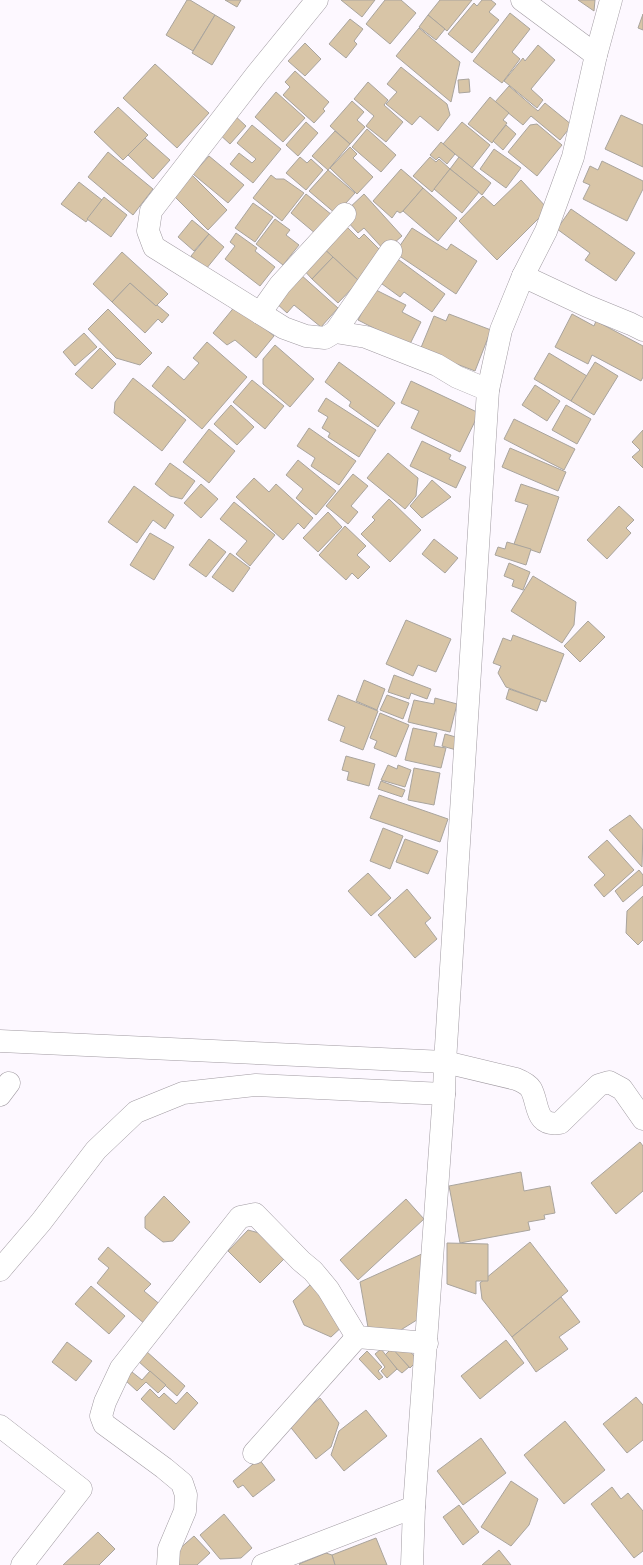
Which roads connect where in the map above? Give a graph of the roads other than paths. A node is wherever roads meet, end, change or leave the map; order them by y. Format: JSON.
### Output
{"nodes":[{"id":1,"x":317,"y":0,"type":"edge"},
{"id":2,"x":522,"y":0,"type":"edge"},
{"id":3,"x":611,"y":0,"type":"edge"},
{"id":4,"x":596,"y":55,"type":"junction"},
{"id":5,"x":345,"y":214,"type":"dead end"},
{"id":6,"x":391,"y":251,"type":"dead end"},
{"id":7,"x":523,"y":276,"type":"junction"},
{"id":8,"x":260,"y":313,"type":"junction"},
{"id":9,"x":643,"y":330,"type":"edge"},
{"id":10,"x":335,"y":332,"type":"junction"},
{"id":11,"x":488,"y":390,"type":"junction"},
{"id":12,"x":0,"y":1041,"type":"edge"},
{"id":13,"x":445,"y":1062,"type":"junction"},
{"id":14,"x":444,"y":1094,"type":"junction"},
{"id":15,"x":643,"y":1119,"type":"edge"},
{"id":16,"x":0,"y":1270,"type":"edge"},
{"id":17,"x":356,"y":1337,"type":"junction"},
{"id":18,"x":427,"y":1343,"type":"junction"},
{"id":19,"x":0,"y":1426,"type":"edge"},
{"id":20,"x":254,"y":1453,"type":"dead end"},
{"id":21,"x":414,"y":1507,"type":"junction"},
{"id":22,"x":22,"y":1565,"type":"edge"},
{"id":23,"x":168,"y":1565,"type":"edge"},
{"id":24,"x":263,"y":1565,"type":"edge"},
{"id":25,"x":412,"y":1565,"type":"edge"}],
"edges":[{"from":1,"to":8,"type":"street"},
{"from":2,"to":4,"type":"street"},
{"from":3,"to":4,"type":"street"},
{"from":4,"to":7,"type":"street"},
{"from":5,"to":8,"type":"street"},
{"from":6,"to":10,"type":"street"},
{"from":7,"to":9,"type":"street"},
{"from":7,"to":11,"type":"street"},
{"from":8,"to":10,"type":"street"},
{"from":10,"to":11,"type":"street"},
{"from":11,"to":13,"type":"street"},
{"from":12,"to":13,"type":"street"},
{"from":13,"to":14,"type":"street"},
{"from":13,"to":15,"type":"street"},
{"from":14,"to":16,"type":"street"},
{"from":14,"to":18,"type":"street"},
{"from":17,"to":18,"type":"street"},
{"from":17,"to":20,"type":"street"},
{"from":17,"to":23,"type":"street"},
{"from":18,"to":21,"type":"street"},
{"from":19,"to":22,"type":"street"},
{"from":21,"to":24,"type":"street"},
{"from":21,"to":25,"type":"street"}]}
